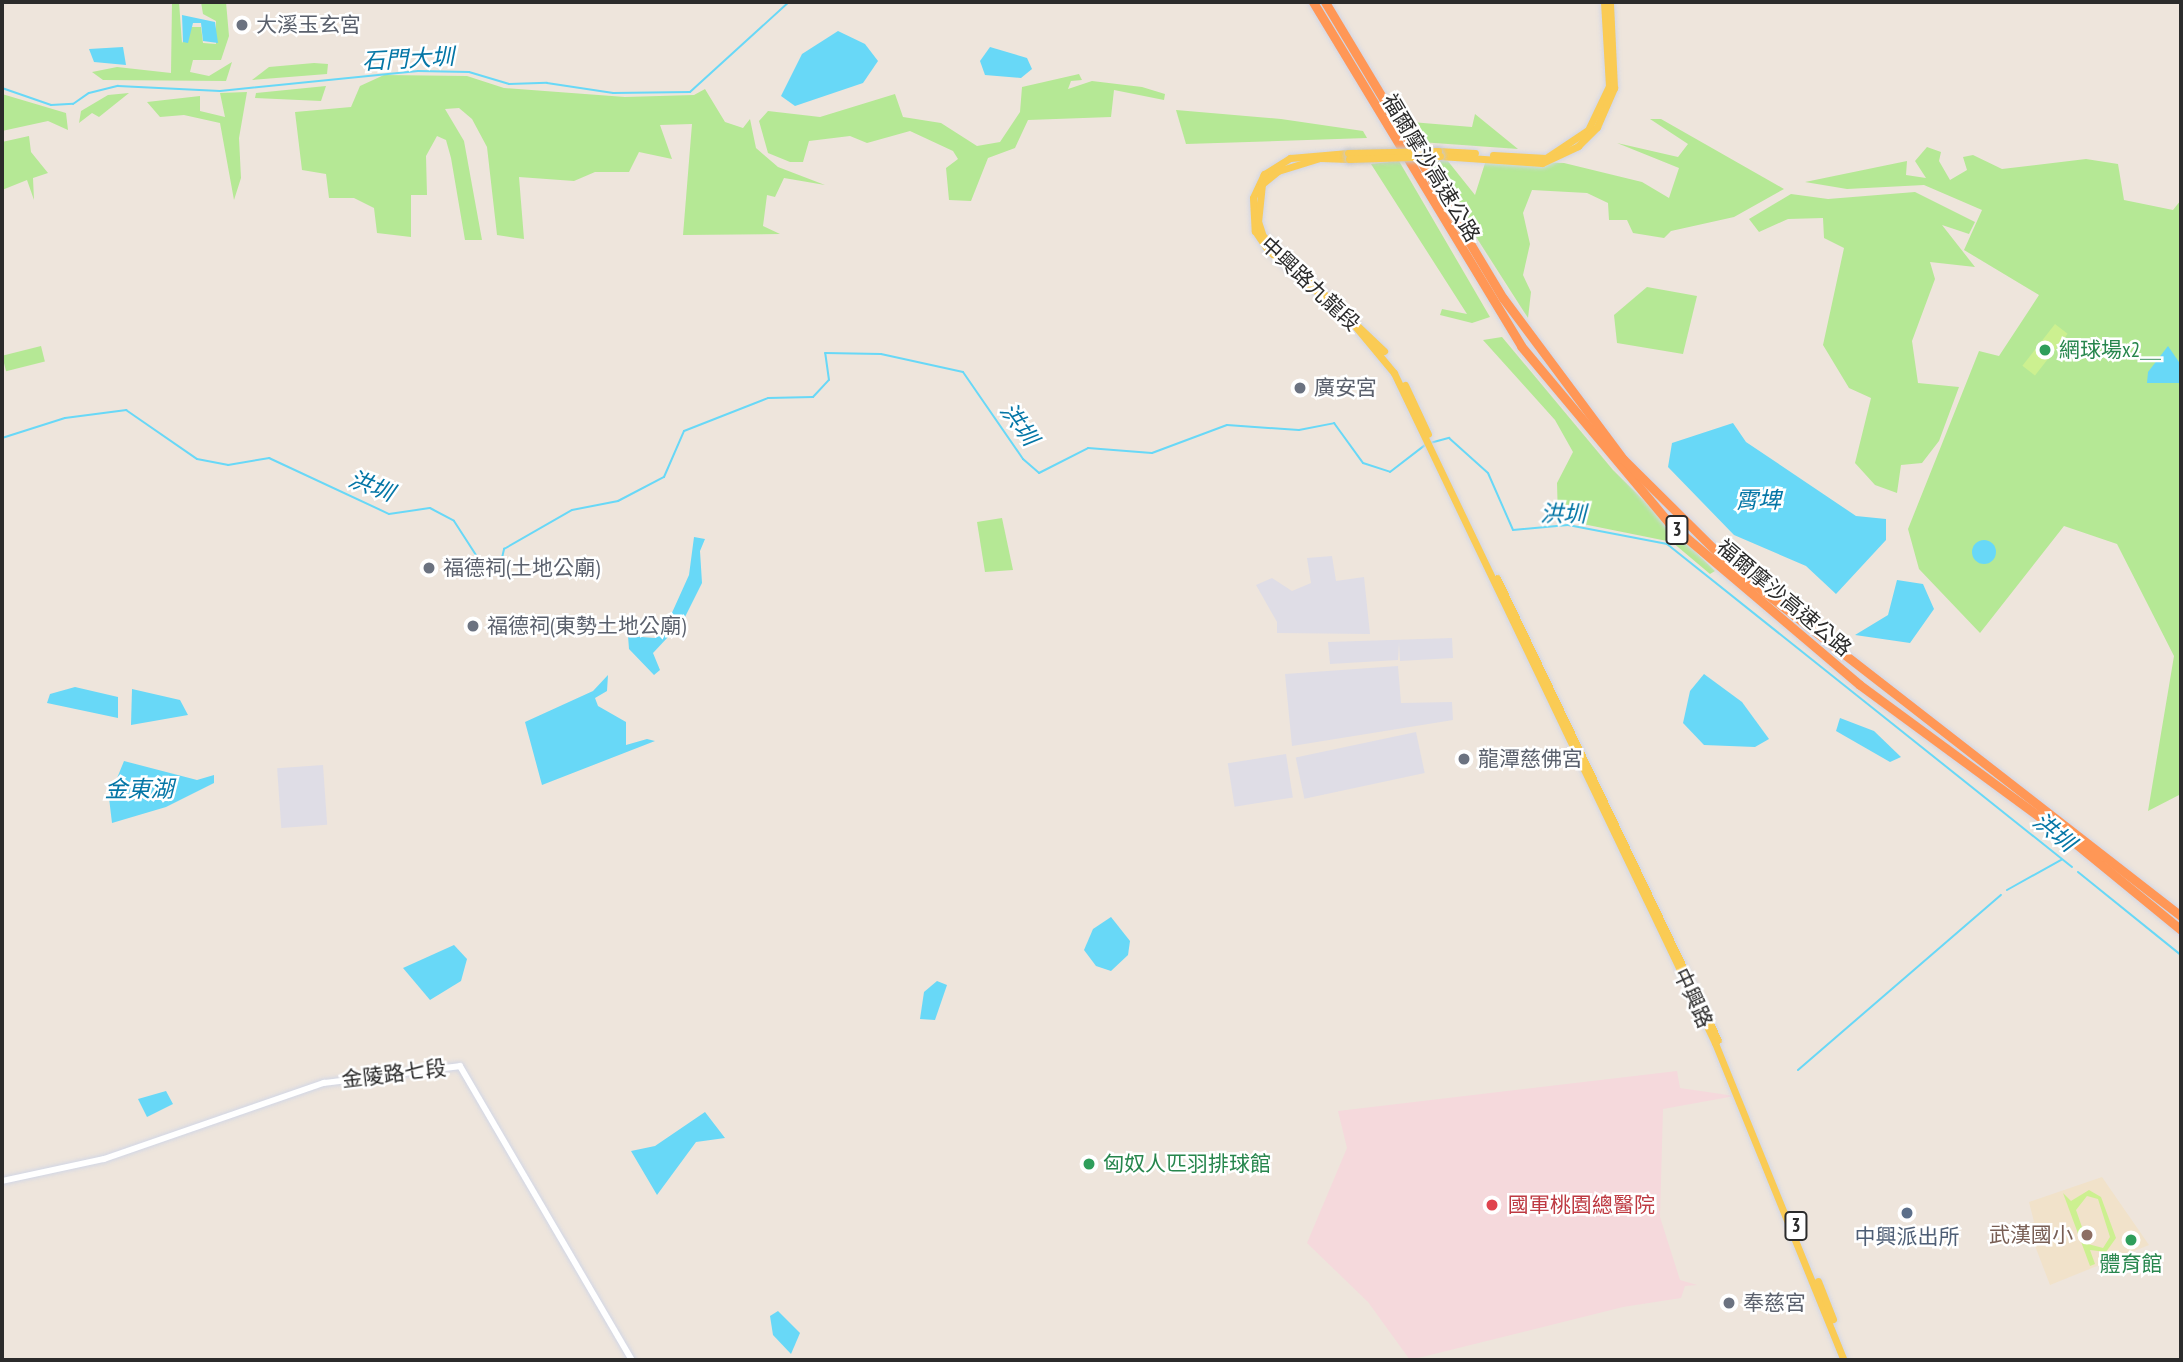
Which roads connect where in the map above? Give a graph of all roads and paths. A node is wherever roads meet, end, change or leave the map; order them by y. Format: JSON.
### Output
{"nodes":[{"id":1,"x":1313,"y":2,"type":"edge"},
{"id":2,"x":1325,"y":2,"type":"edge"},
{"id":3,"x":1604,"y":2,"type":"edge"},
{"id":4,"x":1611,"y":2,"type":"edge"},
{"id":5,"x":1439,"y":153,"type":"junction"},
{"id":6,"x":1528,"y":643,"type":"junction"},
{"id":7,"x":2181,"y":916,"type":"edge"},
{"id":8,"x":2181,"y":930,"type":"edge"},
{"id":9,"x":2,"y":1181,"type":"edge"},
{"id":10,"x":632,"y":1360,"type":"edge"},
{"id":11,"x":1844,"y":1360,"type":"edge"},
{"id":12,"x":1850,"y":1360,"type":"edge"}],
"edges":[{"from":1,"to":8,"type":"highway","name":"福爾摩沙高速公路","number":"3"},
{"from":2,"to":7,"type":"highway","name":"福爾摩沙高速公路","number":"3"},
{"from":3,"to":5,"type":"main road","number":"3"},
{"from":4,"to":5,"type":"main road","number":"3"},
{"from":5,"to":6,"type":"main road","name":"中興路九龍段","number":"3","bridge":true},
{"from":6,"to":11,"type":"main road","name":"中興路","number":"3"},
{"from":6,"to":12,"type":"main road","name":"中興路","number":"3"},
{"from":9,"to":10,"type":"street","name":"金陵路七段"}]}
